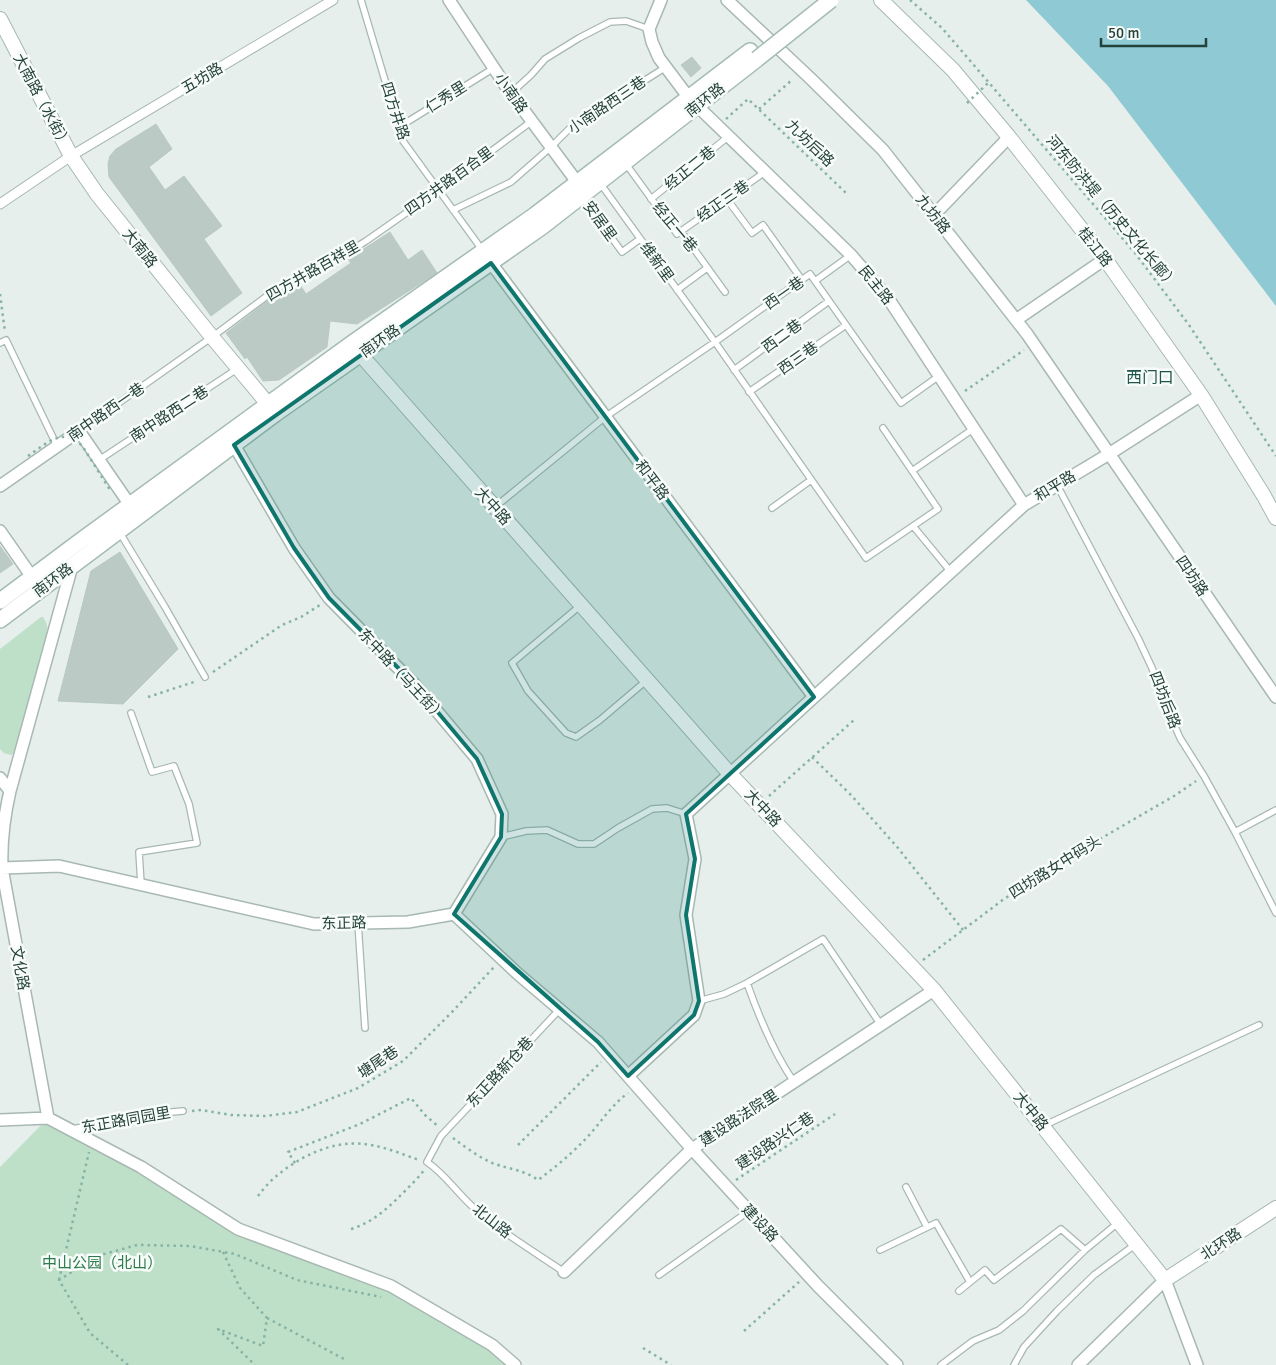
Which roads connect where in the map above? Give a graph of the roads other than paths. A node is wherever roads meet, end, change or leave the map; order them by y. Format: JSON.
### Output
{"nodes":[{"id":1,"x":333,"y":0,"type":"edge"},
{"id":2,"x":361,"y":0,"type":"edge"},
{"id":3,"x":449,"y":0,"type":"edge"},
{"id":4,"x":661,"y":0,"type":"edge"},
{"id":5,"x":727,"y":0,"type":"edge"},
{"id":6,"x":814,"y":0,"type":"edge"},
{"id":7,"x":831,"y":0,"type":"edge"},
{"id":8,"x":881,"y":0,"type":"edge"},
{"id":9,"x":0,"y":19,"type":"edge"},
{"id":10,"x":649,"y":28,"type":"junction"},
{"id":11,"x":754,"y":55,"type":"junction"},
{"id":12,"x":666,"y":66,"type":"junction"},
{"id":13,"x":494,"y":68,"type":"junction"},
{"id":14,"x":511,"y":92,"type":"junction"},
{"id":15,"x":693,"y":102,"type":"junction"},
{"id":16,"x":532,"y":122,"type":"junction"},
{"id":17,"x":399,"y":127,"type":"junction"},
{"id":18,"x":729,"y":136,"type":"junction"},
{"id":19,"x":1009,"y":137,"type":"junction"},
{"id":20,"x":551,"y":147,"type":"junction"},
{"id":21,"x":71,"y":156,"type":"junction"},
{"id":22,"x":625,"y":163,"type":"junction"},
{"id":23,"x":765,"y":172,"type":"junction"},
{"id":24,"x":600,"y":183,"type":"junction"},
{"id":25,"x":439,"y":190,"type":"junction"},
{"id":26,"x":580,"y":190,"type":"junction"},
{"id":27,"x":651,"y":199,"type":"junction"},
{"id":28,"x":727,"y":199,"type":"junction"},
{"id":29,"x":0,"y":204,"type":"edge"},
{"id":30,"x":453,"y":210,"type":"junction"},
{"id":31,"x":934,"y":215,"type":"junction"},
{"id":32,"x":681,"y":231,"type":"junction"},
{"id":33,"x":640,"y":239,"type":"junction"},
{"id":34,"x":366,"y":240,"type":"joint"},
{"id":35,"x":851,"y":255,"type":"junction"},
{"id":36,"x":487,"y":257,"type":"junction"},
{"id":37,"x":1105,"y":259,"type":"junction"},
{"id":38,"x":708,"y":268,"type":"junction"},
{"id":39,"x":802,"y":280,"type":"junction"},
{"id":40,"x":815,"y":281,"type":"junction"},
{"id":41,"x":677,"y":290,"type":"junction"},
{"id":42,"x":725,"y":292,"type":"dead end"},
{"id":43,"x":829,"y":301,"type":"junction"},
{"id":44,"x":1016,"y":320,"type":"junction"},
{"id":45,"x":846,"y":325,"type":"junction"},
{"id":46,"x":212,"y":337,"type":"junction"},
{"id":47,"x":3,"y":342,"type":"edge"},
{"id":48,"x":715,"y":342,"type":"junction"},
{"id":49,"x":355,"y":350,"type":"junction"},
{"id":50,"x":239,"y":368,"type":"junction"},
{"id":51,"x":734,"y":370,"type":"junction"},
{"id":52,"x":939,"y":376,"type":"junction"},
{"id":53,"x":750,"y":392,"type":"junction"},
{"id":54,"x":1201,"y":396,"type":"junction"},
{"id":55,"x":268,"y":404,"type":"junction"},
{"id":56,"x":606,"y":417,"type":"junction"},
{"id":57,"x":883,"y":428,"type":"dead end"},
{"id":58,"x":973,"y":428,"type":"junction"},
{"id":59,"x":78,"y":431,"type":"junction"},
{"id":60,"x":234,"y":445,"type":"junction"},
{"id":61,"x":57,"y":446,"type":"junction"},
{"id":62,"x":1110,"y":454,"type":"junction"},
{"id":63,"x":98,"y":461,"type":"junction"},
{"id":64,"x":912,"y":471,"type":"junction"},
{"id":65,"x":812,"y":480,"type":"junction"},
{"id":66,"x":1057,"y":485,"type":"junction"},
{"id":67,"x":0,"y":486,"type":"edge"},
{"id":68,"x":130,"y":505,"type":"junction"},
{"id":69,"x":1024,"y":505,"type":"junction"},
{"id":70,"x":494,"y":508,"type":"junction"},
{"id":71,"x":772,"y":508,"type":"dead end"},
{"id":72,"x":1276,"y":518,"type":"edge"},
{"id":73,"x":913,"y":526,"type":"junction"},
{"id":74,"x":0,"y":531,"type":"edge"},
{"id":75,"x":118,"y":531,"type":"junction"},
{"id":76,"x":72,"y":566,"type":"junction"},
{"id":77,"x":950,"y":572,"type":"junction"},
{"id":78,"x":32,"y":577,"type":"junction"},
{"id":79,"x":0,"y":601,"type":"edge"},
{"id":80,"x":581,"y":605,"type":"junction"},
{"id":81,"x":0,"y":620,"type":"edge"},
{"id":82,"x":205,"y":677,"type":"road end"},
{"id":83,"x":647,"y":680,"type":"junction"},
{"id":84,"x":814,"y":697,"type":"junction"},
{"id":85,"x":1276,"y":697,"type":"edge"},
{"id":86,"x":131,"y":713,"type":"dead end"},
{"id":87,"x":730,"y":774,"type":"junction"},
{"id":88,"x":0,"y":778,"type":"edge"},
{"id":89,"x":10,"y":791,"type":"junction"},
{"id":90,"x":1276,"y":810,"type":"edge"},
{"id":91,"x":2,"y":814,"type":"edge"},
{"id":92,"x":686,"y":814,"type":"junction"},
{"id":93,"x":1235,"y":832,"type":"junction"},
{"id":94,"x":500,"y":837,"type":"junction"},
{"id":95,"x":2,"y":868,"type":"junction"},
{"id":96,"x":140,"y":884,"type":"junction"},
{"id":97,"x":1276,"y":913,"type":"edge"},
{"id":98,"x":454,"y":914,"type":"junction"},
{"id":99,"x":358,"y":923,"type":"junction"},
{"id":100,"x":746,"y":983,"type":"junction"},
{"id":101,"x":934,"y":990,"type":"junction"},
{"id":102,"x":699,"y":1001,"type":"junction"},
{"id":103,"x":560,"y":1009,"type":"junction"},
{"id":104,"x":881,"y":1025,"type":"junction"},
{"id":105,"x":1259,"y":1025,"type":"dead end"},
{"id":106,"x":365,"y":1028,"type":"dead end"},
{"id":107,"x":628,"y":1076,"type":"junction"},
{"id":108,"x":794,"y":1082,"type":"junction"},
{"id":109,"x":183,"y":1111,"type":"road end"},
{"id":110,"x":48,"y":1118,"type":"junction"},
{"id":111,"x":0,"y":1120,"type":"edge"},
{"id":112,"x":1043,"y":1126,"type":"junction"},
{"id":113,"x":70,"y":1130,"type":"junction"},
{"id":114,"x":692,"y":1149,"type":"junction"},
{"id":115,"x":427,"y":1162,"type":"joint"},
{"id":116,"x":906,"y":1188,"type":"dead end"},
{"id":117,"x":1276,"y":1208,"type":"edge"},
{"id":118,"x":749,"y":1211,"type":"junction"},
{"id":119,"x":1119,"y":1222,"type":"junction"},
{"id":120,"x":928,"y":1227,"type":"junction"},
{"id":121,"x":1136,"y":1244,"type":"junction"},
{"id":122,"x":880,"y":1250,"type":"dead end"},
{"id":123,"x":1086,"y":1250,"type":"junction"},
{"id":124,"x":564,"y":1272,"type":"joint"},
{"id":125,"x":659,"y":1275,"type":"dead end"},
{"id":126,"x":1165,"y":1280,"type":"junction"},
{"id":127,"x":970,"y":1282,"type":"junction"},
{"id":128,"x":959,"y":1291,"type":"dead end"},
{"id":129,"x":515,"y":1365,"type":"edge"},
{"id":130,"x":896,"y":1365,"type":"edge"},
{"id":131,"x":941,"y":1365,"type":"edge"},
{"id":132,"x":1014,"y":1365,"type":"edge"},
{"id":133,"x":1078,"y":1365,"type":"edge"},
{"id":134,"x":1197,"y":1365,"type":"edge"}],
"edges":[{"from":1,"to":21,"type":"street","name":"五坊路"},
{"from":2,"to":17,"type":"lane","name":"四方井路"},
{"from":3,"to":13,"type":"street","name":"小南路"},
{"from":4,"to":10,"type":"street"},
{"from":5,"to":31,"type":"street","name":"九坊路"},
{"from":6,"to":11,"type":"main road"},
{"from":7,"to":11,"type":"main road","bridge":true},
{"from":8,"to":19,"type":"street","name":"桂江路"},
{"from":9,"to":21,"type":"street","name":"大南路（水街）"},
{"from":10,"to":12,"type":"street","name":"民主路"},
{"from":10,"to":14,"type":"lane"},
{"from":11,"to":15,"type":"main road","name":"南环路"},
{"from":12,"to":15,"type":"street","name":"民主路"},
{"from":12,"to":20,"type":"lane","name":"小南路西三巷"},
{"from":13,"to":14,"type":"street","name":"小南路"},
{"from":13,"to":17,"type":"lane","name":"仁秀里"},
{"from":14,"to":16,"type":"street","name":"小南路"},
{"from":15,"to":18,"type":"street","name":"民主路"},
{"from":15,"to":22,"type":"main road","name":"南环路"},
{"from":15,"to":26,"type":"main road","name":"南环路"},
{"from":16,"to":20,"type":"street","name":"小南路"},
{"from":16,"to":25,"type":"lane","name":"四方井路百合里"},
{"from":17,"to":25,"type":"lane","name":"四方井路"},
{"from":18,"to":23,"type":"street","name":"民主路"},
{"from":18,"to":27,"type":"lane","name":"经正二巷"},
{"from":19,"to":31,"type":"street"},
{"from":19,"to":37,"type":"street","name":"桂江路"},
{"from":20,"to":26,"type":"street","name":"小南路"},
{"from":20,"to":30,"type":"lane"},
{"from":21,"to":29,"type":"street"},
{"from":21,"to":46,"type":"street","name":"大南路"},
{"from":22,"to":24,"type":"main road","name":"南环路"},
{"from":22,"to":27,"type":"lane","name":"经正一巷"},
{"from":23,"to":28,"type":"lane","name":"经正三巷"},
{"from":23,"to":35,"type":"street","name":"民主路"},
{"from":24,"to":26,"type":"main road","name":"南环路"},
{"from":24,"to":33,"type":"lane","name":"维新里"},
{"from":25,"to":30,"type":"lane","name":"四方井路"},
{"from":25,"to":34,"type":"lane","name":"四方井路百合里"},
{"from":26,"to":33,"type":"lane","name":"安居里"},
{"from":26,"to":36,"type":"main road","name":"南环路"},
{"from":27,"to":32,"type":"lane","name":"经正一巷"},
{"from":28,"to":32,"type":"lane","name":"经正三巷"},
{"from":28,"to":39,"type":"lane"},
{"from":30,"to":36,"type":"lane","name":"四方井路"},
{"from":31,"to":44,"type":"street","name":"九坊路"},
{"from":32,"to":38,"type":"lane","name":"经正一巷"},
{"from":33,"to":41,"type":"lane","name":"维新里"},
{"from":34,"to":46,"type":"lane","name":"四方井路百祥里"},
{"from":35,"to":40,"type":"lane","name":"西一巷"},
{"from":35,"to":52,"type":"street","name":"民主路"},
{"from":36,"to":49,"type":"main road","name":"南环路"},
{"from":36,"to":56,"type":"street","name":"和平路"},
{"from":37,"to":44,"type":"street"},
{"from":37,"to":54,"type":"street","name":"桂江路"},
{"from":38,"to":41,"type":"lane"},
{"from":38,"to":42,"type":"lane","name":"经正一巷"},
{"from":39,"to":40,"type":"lane","name":"西一巷"},
{"from":39,"to":48,"type":"lane","name":"西一巷"},
{"from":40,"to":43,"type":"lane"},
{"from":41,"to":48,"type":"lane","name":"维新里"},
{"from":43,"to":45,"type":"lane"},
{"from":43,"to":51,"type":"lane","name":"西二巷"},
{"from":44,"to":62,"type":"street","name":"九坊路"},
{"from":45,"to":52,"type":"lane"},
{"from":45,"to":53,"type":"lane","name":"西三巷"},
{"from":46,"to":50,"type":"street","name":"大南路"},
{"from":46,"to":59,"type":"lane","name":"南中路西一巷"},
{"from":47,"to":61,"type":"lane"},
{"from":48,"to":51,"type":"lane","name":"维新里"},
{"from":48,"to":56,"type":"lane","name":"西一巷"},
{"from":49,"to":55,"type":"main road","name":"南环路"},
{"from":49,"to":60,"type":"main road","name":"南环路"},
{"from":49,"to":70,"type":"street","name":"大中路"},
{"from":50,"to":55,"type":"street","name":"大南路"},
{"from":50,"to":63,"type":"lane","name":"南中路西二巷"},
{"from":51,"to":53,"type":"lane","name":"维新里"},
{"from":52,"to":58,"type":"street","name":"民主路"},
{"from":53,"to":65,"type":"lane","name":"维新里"},
{"from":54,"to":62,"type":"street","name":"和平路"},
{"from":54,"to":72,"type":"street","name":"桂江路"},
{"from":55,"to":68,"type":"main road","name":"南环路"},
{"from":56,"to":70,"type":"lane","name":"西一巷"},
{"from":56,"to":84,"type":"street","name":"和平路"},
{"from":57,"to":64,"type":"lane"},
{"from":58,"to":64,"type":"lane"},
{"from":58,"to":69,"type":"street","name":"民主路"},
{"from":59,"to":61,"type":"street","name":"南中路西一巷"},
{"from":59,"to":63,"type":"street"},
{"from":60,"to":75,"type":"main road","name":"南环路"},
{"from":60,"to":94,"type":"street","name":"东中路（马王街）"},
{"from":61,"to":67,"type":"street","name":"南中路西一巷"},
{"from":62,"to":66,"type":"street","name":"和平路"},
{"from":62,"to":85,"type":"street","name":"四坊路"},
{"from":63,"to":68,"type":"street"},
{"from":64,"to":73,"type":"lane"},
{"from":65,"to":71,"type":"lane"},
{"from":65,"to":73,"type":"lane","name":"维新里"},
{"from":66,"to":69,"type":"street","name":"和平路"},
{"from":66,"to":93,"type":"lane","name":"四坊后路"},
{"from":68,"to":78,"type":"main road","name":"南环路"},
{"from":69,"to":77,"type":"street","name":"和平路"},
{"from":70,"to":80,"type":"street","name":"大中路"},
{"from":73,"to":77,"type":"lane"},
{"from":74,"to":78,"type":"street"},
{"from":75,"to":76,"type":"main road","name":"南环路"},
{"from":75,"to":82,"type":"lane"},
{"from":76,"to":81,"type":"main road","name":"南环路"},
{"from":76,"to":89,"type":"street"},
{"from":77,"to":84,"type":"street","name":"和平路"},
{"from":78,"to":79,"type":"main road","name":"南环路"},
{"from":80,"to":83,"type":"street","name":"大中路"},
{"from":80,"to":83,"type":"lane"},
{"from":83,"to":87,"type":"street","name":"大中路"},
{"from":84,"to":87,"type":"street","name":"和平路"},
{"from":86,"to":96,"type":"lane"},
{"from":87,"to":92,"type":"street","name":"和平路"},
{"from":87,"to":101,"type":"street","name":"大中路"},
{"from":88,"to":89,"type":"street"},
{"from":89,"to":91,"type":"street","name":"文化路"},
{"from":90,"to":93,"type":"lane"},
{"from":91,"to":95,"type":"street","name":"文化路"},
{"from":92,"to":94,"type":"lane"},
{"from":92,"to":102,"type":"street"},
{"from":93,"to":97,"type":"lane","name":"四坊后路"},
{"from":94,"to":98,"type":"street","name":"东中路（马王街）"},
{"from":95,"to":96,"type":"street","name":"东正路"},
{"from":95,"to":110,"type":"street","name":"文化路"},
{"from":96,"to":99,"type":"street","name":"东正路"},
{"from":98,"to":99,"type":"street","name":"东正路"},
{"from":98,"to":103,"type":"street"},
{"from":99,"to":106,"type":"lane"},
{"from":100,"to":102,"type":"lane"},
{"from":100,"to":104,"type":"lane"},
{"from":100,"to":108,"type":"lane"},
{"from":101,"to":104,"type":"street","name":"建设路法院里"},
{"from":101,"to":112,"type":"street","name":"大中路"},
{"from":102,"to":107,"type":"street"},
{"from":103,"to":107,"type":"street"},
{"from":103,"to":115,"type":"lane","name":"东正路新仓巷"},
{"from":104,"to":108,"type":"street","name":"建设路法院里"},
{"from":105,"to":112,"type":"lane"},
{"from":107,"to":114,"type":"street","name":"建设路"},
{"from":108,"to":114,"type":"street","name":"建设路法院里"},
{"from":109,"to":113,"type":"lane","name":"东正路同园里"},
{"from":110,"to":111,"type":"street"},
{"from":110,"to":113,"type":"street"},
{"from":112,"to":119,"type":"street","name":"大中路"},
{"from":113,"to":129,"type":"street"},
{"from":114,"to":118,"type":"street","name":"建设路"},
{"from":114,"to":124,"type":"street","name":"建设路法院里"},
{"from":115,"to":124,"type":"lane","name":"北山路"},
{"from":116,"to":120,"type":"lane"},
{"from":117,"to":126,"type":"street","name":"北环路"},
{"from":118,"to":125,"type":"lane"},
{"from":118,"to":130,"type":"street","name":"建设路"},
{"from":119,"to":121,"type":"street","name":"大中路"},
{"from":119,"to":123,"type":"lane"},
{"from":120,"to":122,"type":"lane"},
{"from":120,"to":127,"type":"lane"},
{"from":121,"to":126,"type":"street","name":"大中路"},
{"from":121,"to":132,"type":"lane"},
{"from":123,"to":127,"type":"lane"},
{"from":123,"to":131,"type":"lane"},
{"from":126,"to":133,"type":"street","name":"北环路"},
{"from":126,"to":134,"type":"street"},
{"from":127,"to":128,"type":"lane"}]}
